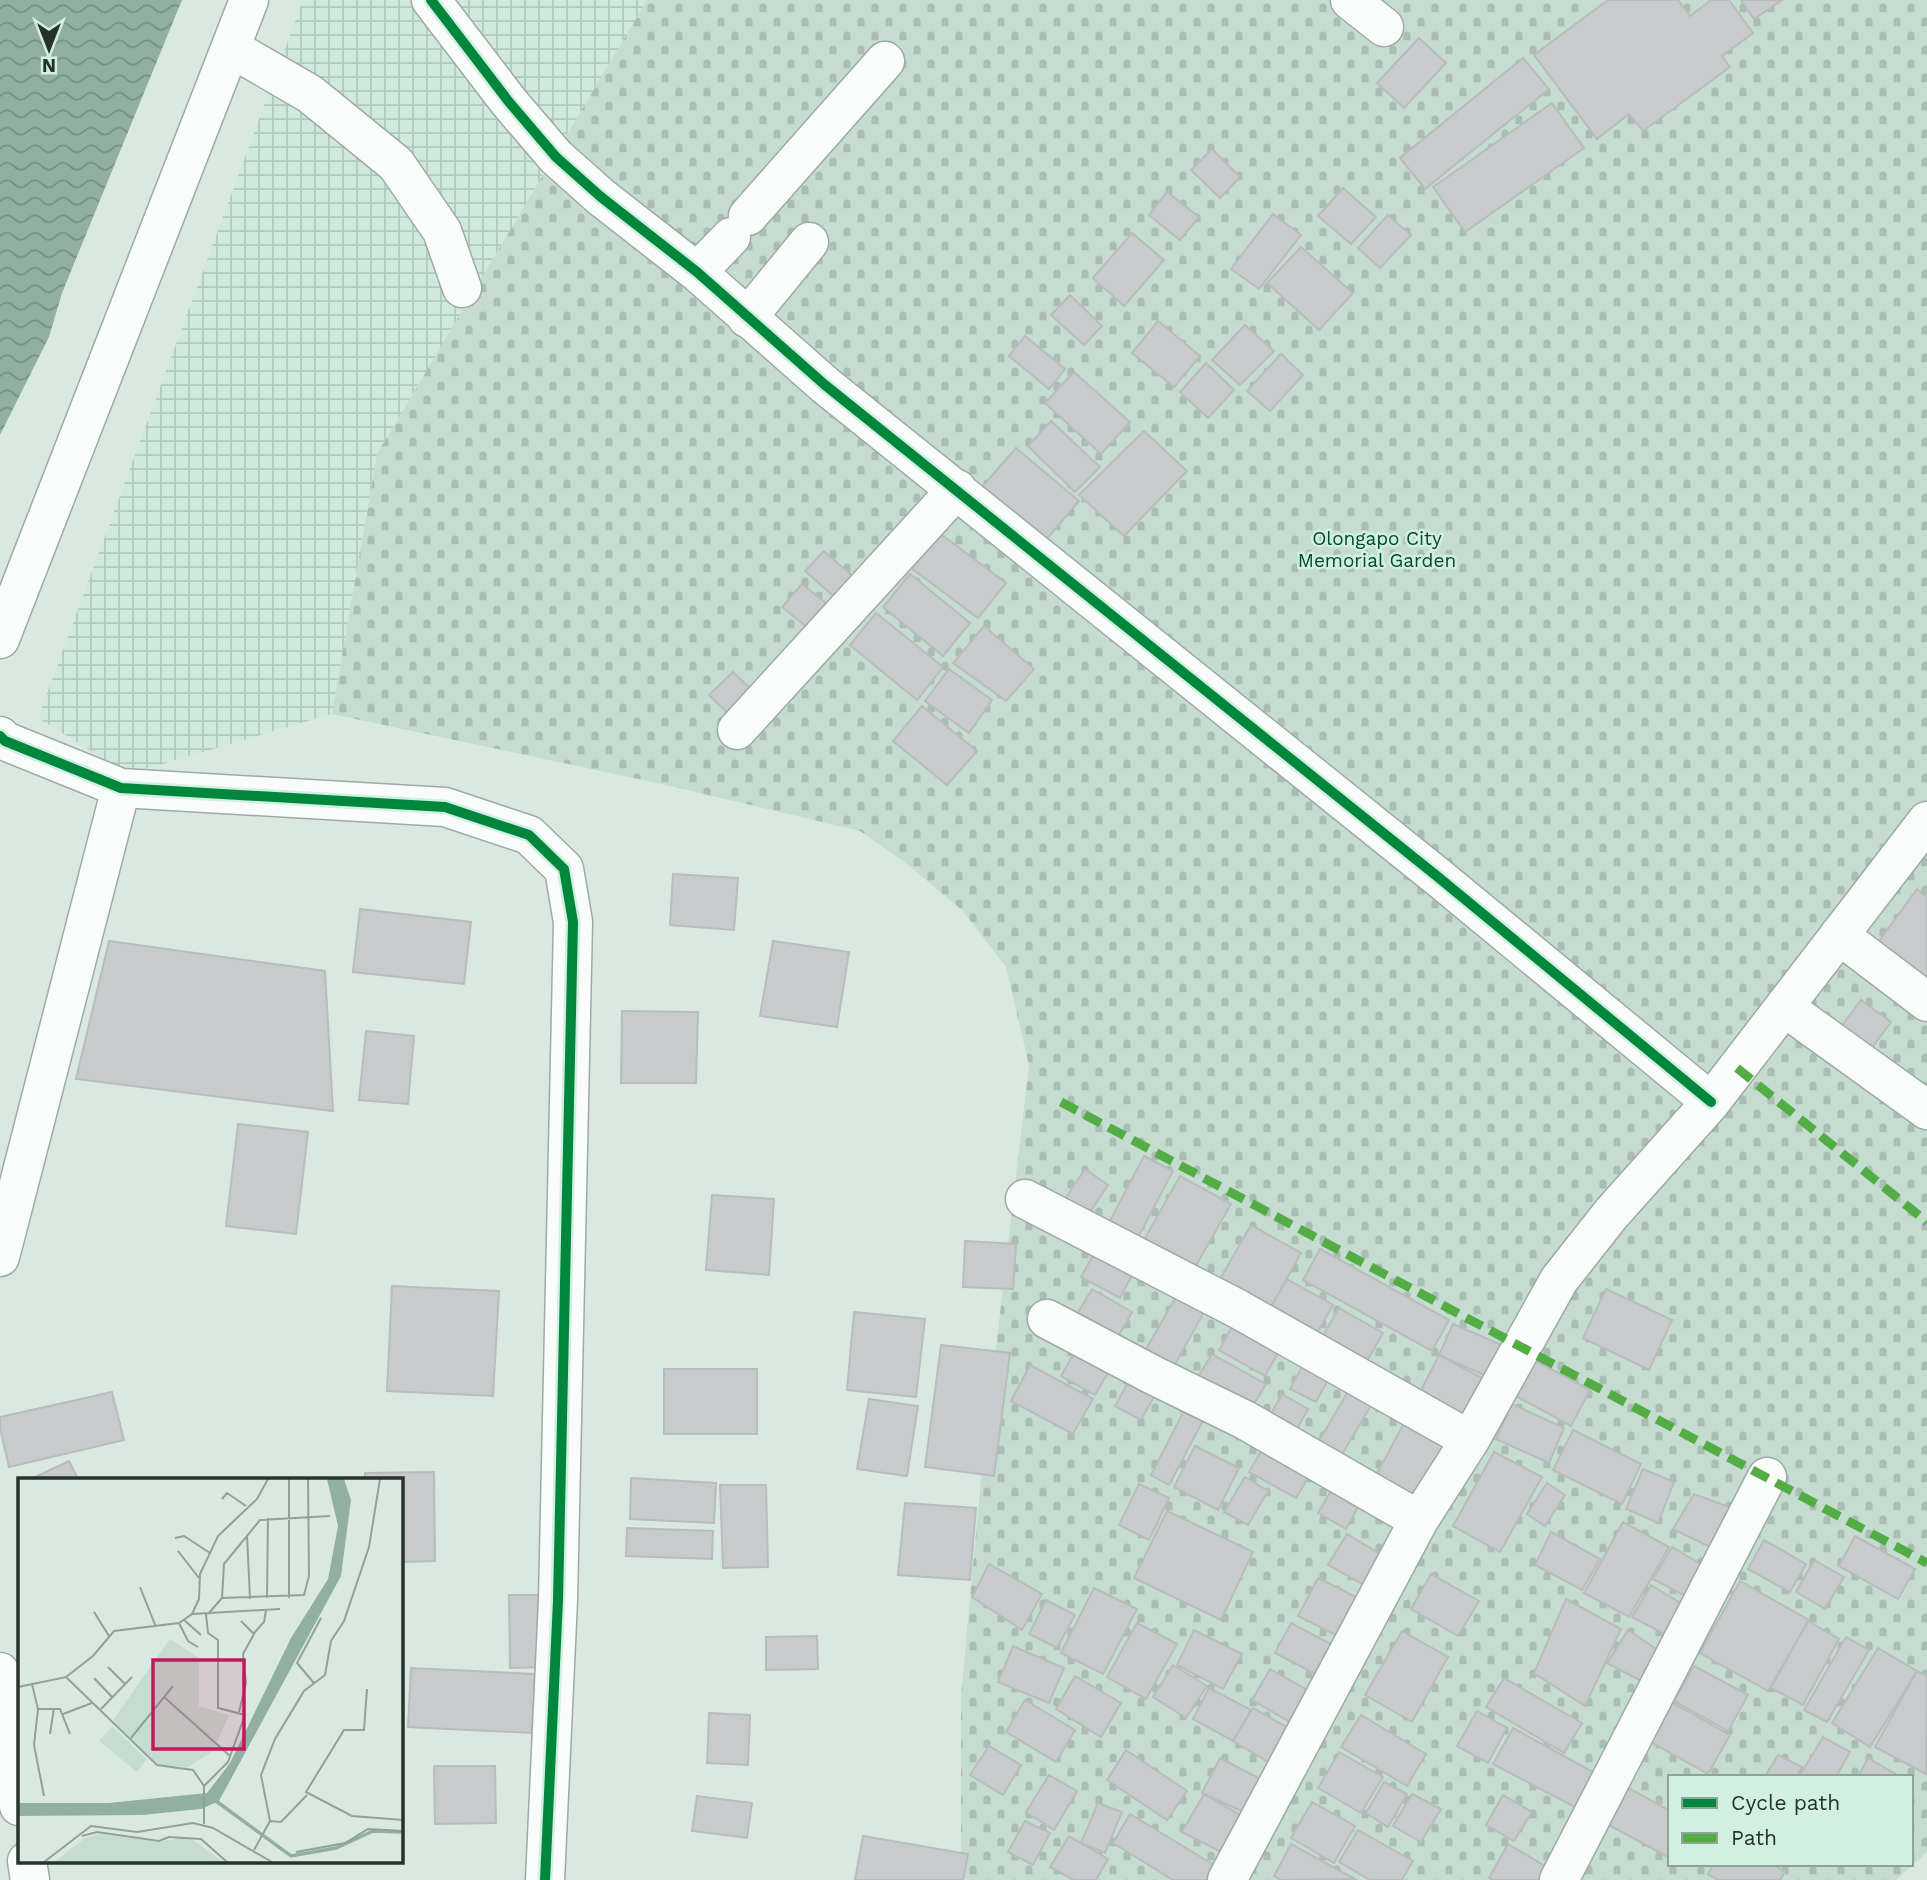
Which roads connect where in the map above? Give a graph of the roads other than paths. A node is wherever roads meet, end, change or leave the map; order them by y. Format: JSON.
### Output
{"nodes":[{"id":1,"x":249,"y":0,"type":"edge"},
{"id":2,"x":431,"y":0,"type":"edge"},
{"id":3,"x":1350,"y":0,"type":"edge"},
{"id":4,"x":1384,"y":27,"type":"dead end"},
{"id":5,"x":231,"y":48,"type":"junction"},
{"id":6,"x":885,"y":61,"type":"dead end"},
{"id":7,"x":809,"y":242,"type":"dead end"},
{"id":8,"x":697,"y":272,"type":"junction"},
{"id":9,"x":462,"y":288,"type":"dead end"},
{"id":10,"x":747,"y":318,"type":"junction"},
{"id":11,"x":957,"y":489,"type":"junction"},
{"id":12,"x":0,"y":639,"type":"edge"},
{"id":13,"x":737,"y":730,"type":"dead end"},
{"id":14,"x":0,"y":736,"type":"edge"},
{"id":15,"x":121,"y":788,"type":"junction"},
{"id":16,"x":1927,"y":821,"type":"edge"},
{"id":17,"x":1839,"y":935,"type":"junction"},
{"id":18,"x":1927,"y":1002,"type":"edge"},
{"id":19,"x":1784,"y":1007,"type":"junction"},
{"id":20,"x":1711,"y":1102,"type":"junction"},
{"id":21,"x":1927,"y":1110,"type":"edge"},
{"id":22,"x":1025,"y":1199,"type":"dead end"},
{"id":23,"x":0,"y":1257,"type":"edge"},
{"id":24,"x":1047,"y":1319,"type":"dead end"},
{"id":25,"x":1470,"y":1440,"type":"junction"},
{"id":26,"x":1767,"y":1477,"type":"dead end"},
{"id":27,"x":1419,"y":1520,"type":"junction"},
{"id":28,"x":0,"y":1672,"type":"edge"},
{"id":29,"x":3,"y":1717,"type":"edge"},
{"id":30,"x":18,"y":1800,"type":"edge"},
{"id":31,"x":27,"y":1862,"type":"edge"},
{"id":32,"x":30,"y":1880,"type":"edge"},
{"id":33,"x":545,"y":1880,"type":"edge"},
{"id":34,"x":1227,"y":1880,"type":"edge"},
{"id":35,"x":1559,"y":1880,"type":"edge"}],
"edges":[{"from":1,"to":5,"type":"street"},
{"from":2,"to":8,"type":"street"},
{"from":3,"to":4,"type":"street"},
{"from":5,"to":9,"type":"street"},
{"from":5,"to":12,"type":"street"},
{"from":6,"to":8,"type":"street"},
{"from":7,"to":10,"type":"street"},
{"from":8,"to":10,"type":"street"},
{"from":10,"to":11,"type":"street"},
{"from":11,"to":13,"type":"street"},
{"from":11,"to":20,"type":"street"},
{"from":14,"to":15,"type":"street"},
{"from":15,"to":23,"type":"street"},
{"from":15,"to":33,"type":"street"},
{"from":16,"to":17,"type":"street"},
{"from":17,"to":18,"type":"street"},
{"from":17,"to":19,"type":"street"},
{"from":19,"to":20,"type":"street"},
{"from":19,"to":21,"type":"street"},
{"from":20,"to":25,"type":"street"},
{"from":22,"to":25,"type":"street"},
{"from":24,"to":27,"type":"street"},
{"from":25,"to":27,"type":"street"},
{"from":26,"to":35,"type":"street"},
{"from":27,"to":34,"type":"street"},
{"from":28,"to":29,"type":"street"},
{"from":29,"to":30,"type":"street"},
{"from":31,"to":32,"type":"street"}]}
